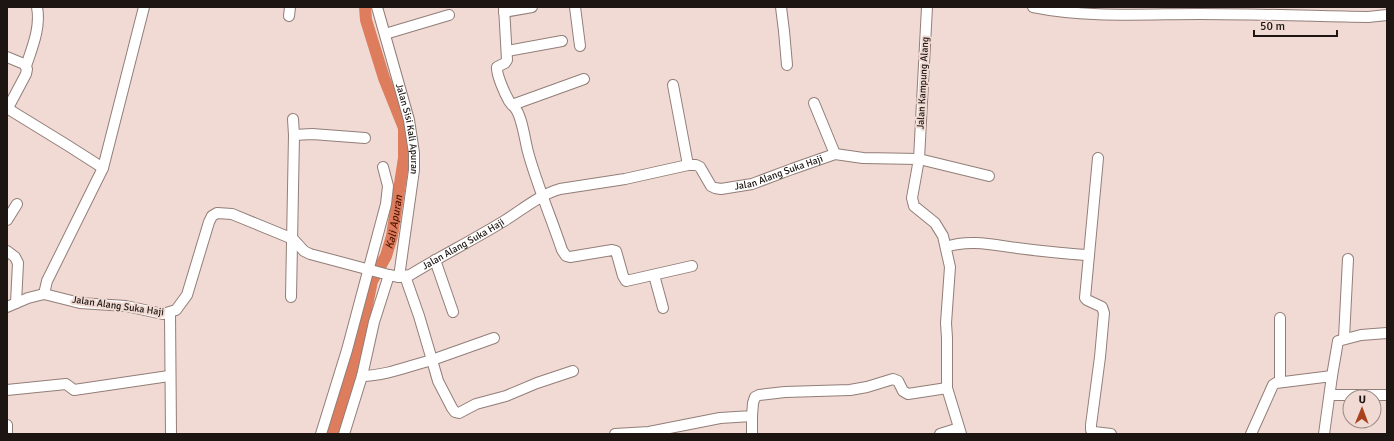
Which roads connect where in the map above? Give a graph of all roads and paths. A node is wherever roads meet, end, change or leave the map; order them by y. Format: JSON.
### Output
{"nodes":[{"id":1,"x":37,"y":7,"type":"edge"},
{"id":2,"x":144,"y":7,"type":"edge"},
{"id":3,"x":377,"y":7,"type":"edge"},
{"id":4,"x":532,"y":7,"type":"edge"},
{"id":5,"x":575,"y":7,"type":"edge"},
{"id":6,"x":781,"y":7,"type":"edge"},
{"id":7,"x":927,"y":7,"type":"edge"},
{"id":8,"x":1033,"y":7,"type":"edge"},
{"id":9,"x":504,"y":10,"type":"edge"},
{"id":10,"x":449,"y":15,"type":"dead end"},
{"id":11,"x":1387,"y":15,"type":"edge"},
{"id":12,"x":385,"y":34,"type":"junction"},
{"id":13,"x":562,"y":41,"type":"dead end"},
{"id":14,"x":580,"y":46,"type":"dead end"},
{"id":15,"x":507,"y":51,"type":"junction"},
{"id":16,"x":7,"y":58,"type":"edge"},
{"id":17,"x":787,"y":64,"type":"dead end"},
{"id":18,"x":26,"y":66,"type":"junction"},
{"id":19,"x":584,"y":79,"type":"dead end"},
{"id":20,"x":674,"y":85,"type":"dead end"},
{"id":21,"x":814,"y":103,"type":"dead end"},
{"id":22,"x":512,"y":105,"type":"junction"},
{"id":23,"x":293,"y":118,"type":"dead end"},
{"id":24,"x":294,"y":135,"type":"junction"},
{"id":25,"x":365,"y":138,"type":"dead end"},
{"id":26,"x":835,"y":154,"type":"junction"},
{"id":27,"x":1098,"y":158,"type":"dead end"},
{"id":28,"x":919,"y":159,"type":"junction"},
{"id":29,"x":688,"y":164,"type":"junction"},
{"id":30,"x":383,"y":167,"type":"dead end"},
{"id":31,"x":103,"y":168,"type":"junction"},
{"id":32,"x":989,"y":176,"type":"dead end"},
{"id":33,"x":543,"y":196,"type":"junction"},
{"id":34,"x":17,"y":204,"type":"dead end"},
{"id":35,"x":7,"y":220,"type":"edge"},
{"id":36,"x":293,"y":239,"type":"junction"},
{"id":37,"x":946,"y":247,"type":"junction"},
{"id":38,"x":7,"y":250,"type":"edge"},
{"id":39,"x":1089,"y":255,"type":"junction"},
{"id":40,"x":1348,"y":259,"type":"dead end"},
{"id":41,"x":435,"y":260,"type":"junction"},
{"id":42,"x":692,"y":266,"type":"dead end"},
{"id":43,"x":371,"y":270,"type":"junction"},
{"id":44,"x":654,"y":275,"type":"junction"},
{"id":45,"x":394,"y":276,"type":"junction"},
{"id":46,"x":44,"y":294,"type":"junction"},
{"id":47,"x":291,"y":298,"type":"dead end"},
{"id":48,"x":12,"y":305,"type":"edge"},
{"id":49,"x":663,"y":308,"type":"dead end"},
{"id":50,"x":453,"y":312,"type":"dead end"},
{"id":51,"x":170,"y":313,"type":"junction"},
{"id":52,"x":1280,"y":318,"type":"dead end"},
{"id":53,"x":1387,"y":333,"type":"edge"},
{"id":54,"x":494,"y":338,"type":"dead end"},
{"id":55,"x":1344,"y":338,"type":"junction"},
{"id":56,"x":432,"y":360,"type":"junction"},
{"id":57,"x":573,"y":371,"type":"dead end"},
{"id":58,"x":170,"y":376,"type":"junction"},
{"id":59,"x":362,"y":376,"type":"junction"},
{"id":60,"x":1332,"y":376,"type":"junction"},
{"id":61,"x":1280,"y":382,"type":"junction"},
{"id":62,"x":947,"y":388,"type":"junction"},
{"id":63,"x":7,"y":390,"type":"edge"},
{"id":64,"x":1330,"y":395,"type":"junction"},
{"id":65,"x":1387,"y":395,"type":"edge"},
{"id":66,"x":752,"y":416,"type":"junction"},
{"id":67,"x":7,"y":425,"type":"edge"},
{"id":68,"x":960,"y":431,"type":"edge"},
{"id":69,"x":1090,"y":432,"type":"edge"},
{"id":70,"x":8,"y":434,"type":"edge"},
{"id":71,"x":171,"y":434,"type":"edge"},
{"id":72,"x":321,"y":434,"type":"edge"},
{"id":73,"x":344,"y":434,"type":"edge"},
{"id":74,"x":615,"y":434,"type":"edge"},
{"id":75,"x":752,"y":434,"type":"edge"},
{"id":76,"x":940,"y":434,"type":"edge"},
{"id":77,"x":1112,"y":434,"type":"edge"},
{"id":78,"x":1251,"y":434,"type":"edge"},
{"id":79,"x":1324,"y":434,"type":"edge"}],
"edges":[{"from":1,"to":18,"type":"street"},
{"from":2,"to":31,"type":"street"},
{"from":3,"to":12,"type":"street","name":"Jalan Sisi Kali Apuran"},
{"from":4,"to":9,"type":"street"},
{"from":5,"to":14,"type":"street"},
{"from":6,"to":17,"type":"street"},
{"from":7,"to":28,"type":"street","name":"Jalan Kampung Alang"},
{"from":8,"to":11,"type":"street"},
{"from":9,"to":15,"type":"street"},
{"from":10,"to":12,"type":"street"},
{"from":12,"to":45,"type":"street","name":"Jalan Sisi Kali Apuran"},
{"from":13,"to":15,"type":"street"},
{"from":15,"to":22,"type":"street"},
{"from":16,"to":18,"type":"street"},
{"from":18,"to":31,"type":"street"},
{"from":19,"to":22,"type":"street"},
{"from":20,"to":29,"type":"street"},
{"from":21,"to":26,"type":"street"},
{"from":22,"to":33,"type":"street"},
{"from":23,"to":24,"type":"street"},
{"from":24,"to":25,"type":"street"},
{"from":24,"to":36,"type":"street"},
{"from":26,"to":28,"type":"street","name":"Jalan Alang Suka Haji"},
{"from":26,"to":29,"type":"street","name":"Jalan Alang Suka Haji"},
{"from":27,"to":39,"type":"street"},
{"from":28,"to":32,"type":"street","name":"Jalan Alang Suka Haji"},
{"from":28,"to":37,"type":"street"},
{"from":29,"to":33,"type":"street","name":"Jalan Alang Suka Haji"},
{"from":30,"to":43,"type":"street"},
{"from":31,"to":46,"type":"street"},
{"from":33,"to":41,"type":"street","name":"Jalan Alang Suka Haji"},
{"from":33,"to":44,"type":"street"},
{"from":34,"to":35,"type":"street"},
{"from":36,"to":43,"type":"street","name":"Jalan Alang Suka Haji"},
{"from":36,"to":47,"type":"street"},
{"from":36,"to":51,"type":"street","name":"Jalan Alang Suka Haji"},
{"from":37,"to":39,"type":"street"},
{"from":37,"to":62,"type":"street"},
{"from":38,"to":48,"type":"street"},
{"from":39,"to":69,"type":"street"},
{"from":40,"to":55,"type":"street"},
{"from":41,"to":45,"type":"street","name":"Jalan Alang Suka Haji"},
{"from":41,"to":50,"type":"street"},
{"from":42,"to":44,"type":"street"},
{"from":43,"to":45,"type":"street","name":"Jalan Alang Suka Haji"},
{"from":43,"to":72,"type":"street"},
{"from":44,"to":49,"type":"street"},
{"from":45,"to":56,"type":"street"},
{"from":45,"to":59,"type":"street","name":"Jalan Sisi Kali Apuran"},
{"from":46,"to":48,"type":"street","name":"Jalan Alang Suka Haji"},
{"from":46,"to":51,"type":"street","name":"Jalan Alang Suka Haji"},
{"from":51,"to":58,"type":"street"},
{"from":52,"to":61,"type":"street"},
{"from":53,"to":55,"type":"street"},
{"from":54,"to":56,"type":"street"},
{"from":55,"to":60,"type":"street"},
{"from":56,"to":57,"type":"street"},
{"from":56,"to":59,"type":"street"},
{"from":58,"to":63,"type":"street"},
{"from":58,"to":71,"type":"street"},
{"from":59,"to":73,"type":"street","name":"Jalan Sisi Kali Apuran"},
{"from":60,"to":61,"type":"street"},
{"from":60,"to":64,"type":"street"},
{"from":61,"to":78,"type":"street"},
{"from":62,"to":66,"type":"street"},
{"from":62,"to":68,"type":"street"},
{"from":64,"to":65,"type":"street"},
{"from":64,"to":79,"type":"street"},
{"from":66,"to":74,"type":"street"},
{"from":66,"to":75,"type":"street"},
{"from":67,"to":70,"type":"street"},
{"from":68,"to":76,"type":"street"},
{"from":69,"to":77,"type":"street"}]}
